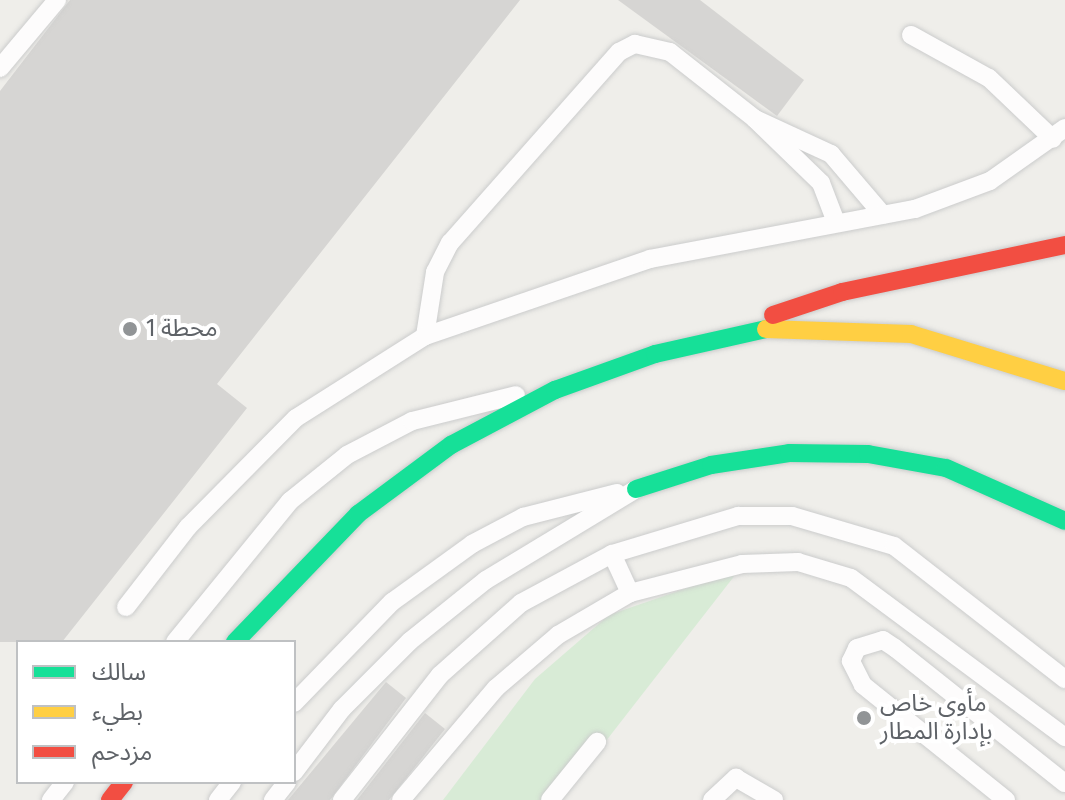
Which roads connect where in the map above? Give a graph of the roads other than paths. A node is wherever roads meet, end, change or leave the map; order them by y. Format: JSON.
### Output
{"nodes":[{"id":1,"x":57,"y":0,"type":"edge"},
{"id":2,"x":911,"y":35,"type":"dead end"},
{"id":3,"x":0,"y":68,"type":"edge"},
{"id":4,"x":755,"y":119,"type":"junction"},
{"id":5,"x":1059,"y":133,"type":"edge"},
{"id":6,"x":883,"y":215,"type":"junction"},
{"id":7,"x":836,"y":222,"type":"junction"},
{"id":8,"x":1065,"y":245,"type":"edge"},
{"id":9,"x":736,"y":331,"type":"junction"},
{"id":10,"x":425,"y":336,"type":"junction"},
{"id":11,"x":1065,"y":381,"type":"edge"},
{"id":12,"x":555,"y":390,"type":"junction"},
{"id":13,"x":636,"y":489,"type":"junction"},
{"id":14,"x":1065,"y":521,"type":"edge"},
{"id":15,"x":612,"y":554,"type":"junction"},
{"id":16,"x":630,"y":593,"type":"junction"},
{"id":17,"x":126,"y":607,"type":"dead end"},
{"id":18,"x":177,"y":640,"type":"edge"},
{"id":19,"x":237,"y":640,"type":"edge"},
{"id":20,"x":1065,"y":679,"type":"edge"},
{"id":21,"x":296,"y":701,"type":"edge"},
{"id":22,"x":1065,"y":737,"type":"edge"},
{"id":23,"x":597,"y":742,"type":"dead end"},
{"id":24,"x":296,"y":769,"type":"edge"},
{"id":25,"x":1065,"y":783,"type":"edge"},
{"id":26,"x":63,"y":784,"type":"edge"},
{"id":27,"x":122,"y":784,"type":"edge"},
{"id":28,"x":230,"y":784,"type":"edge"},
{"id":29,"x":285,"y":784,"type":"edge"},
{"id":30,"x":51,"y":800,"type":"edge"},
{"id":31,"x":110,"y":800,"type":"edge"},
{"id":32,"x":218,"y":800,"type":"edge"},
{"id":33,"x":273,"y":800,"type":"edge"},
{"id":34,"x":342,"y":800,"type":"edge"},
{"id":35,"x":401,"y":800,"type":"edge"},
{"id":36,"x":550,"y":800,"type":"edge"},
{"id":37,"x":712,"y":800,"type":"edge"},
{"id":38,"x":774,"y":800,"type":"edge"},
{"id":39,"x":1006,"y":800,"type":"edge"}],
"edges":[{"from":1,"to":3,"type":"lane"},
{"from":2,"to":5,"type":"lane"},
{"from":4,"to":6,"type":"lane"},
{"from":4,"to":7,"type":"lane"},
{"from":4,"to":10,"type":"lane"},
{"from":5,"to":6,"type":"lane"},
{"from":6,"to":7,"type":"lane"},
{"from":7,"to":10,"type":"lane"},
{"from":8,"to":9,"type":"street"},
{"from":9,"to":11,"type":"street"},
{"from":9,"to":12,"type":"street"},
{"from":10,"to":17,"type":"lane"},
{"from":12,"to":18,"type":"lane"},
{"from":12,"to":19,"type":"street"},
{"from":13,"to":14,"type":"street"},
{"from":13,"to":21,"type":"lane"},
{"from":13,"to":24,"type":"lane"},
{"from":15,"to":16,"type":"lane"},
{"from":15,"to":20,"type":"lane"},
{"from":15,"to":34,"type":"lane"},
{"from":16,"to":22,"type":"lane"},
{"from":16,"to":35,"type":"lane"},
{"from":23,"to":36,"type":"lane"},
{"from":25,"to":39,"type":"lane"},
{"from":26,"to":30,"type":"lane"},
{"from":27,"to":31,"type":"street"},
{"from":28,"to":32,"type":"lane"},
{"from":29,"to":33,"type":"lane"},
{"from":37,"to":38,"type":"lane"}]}
